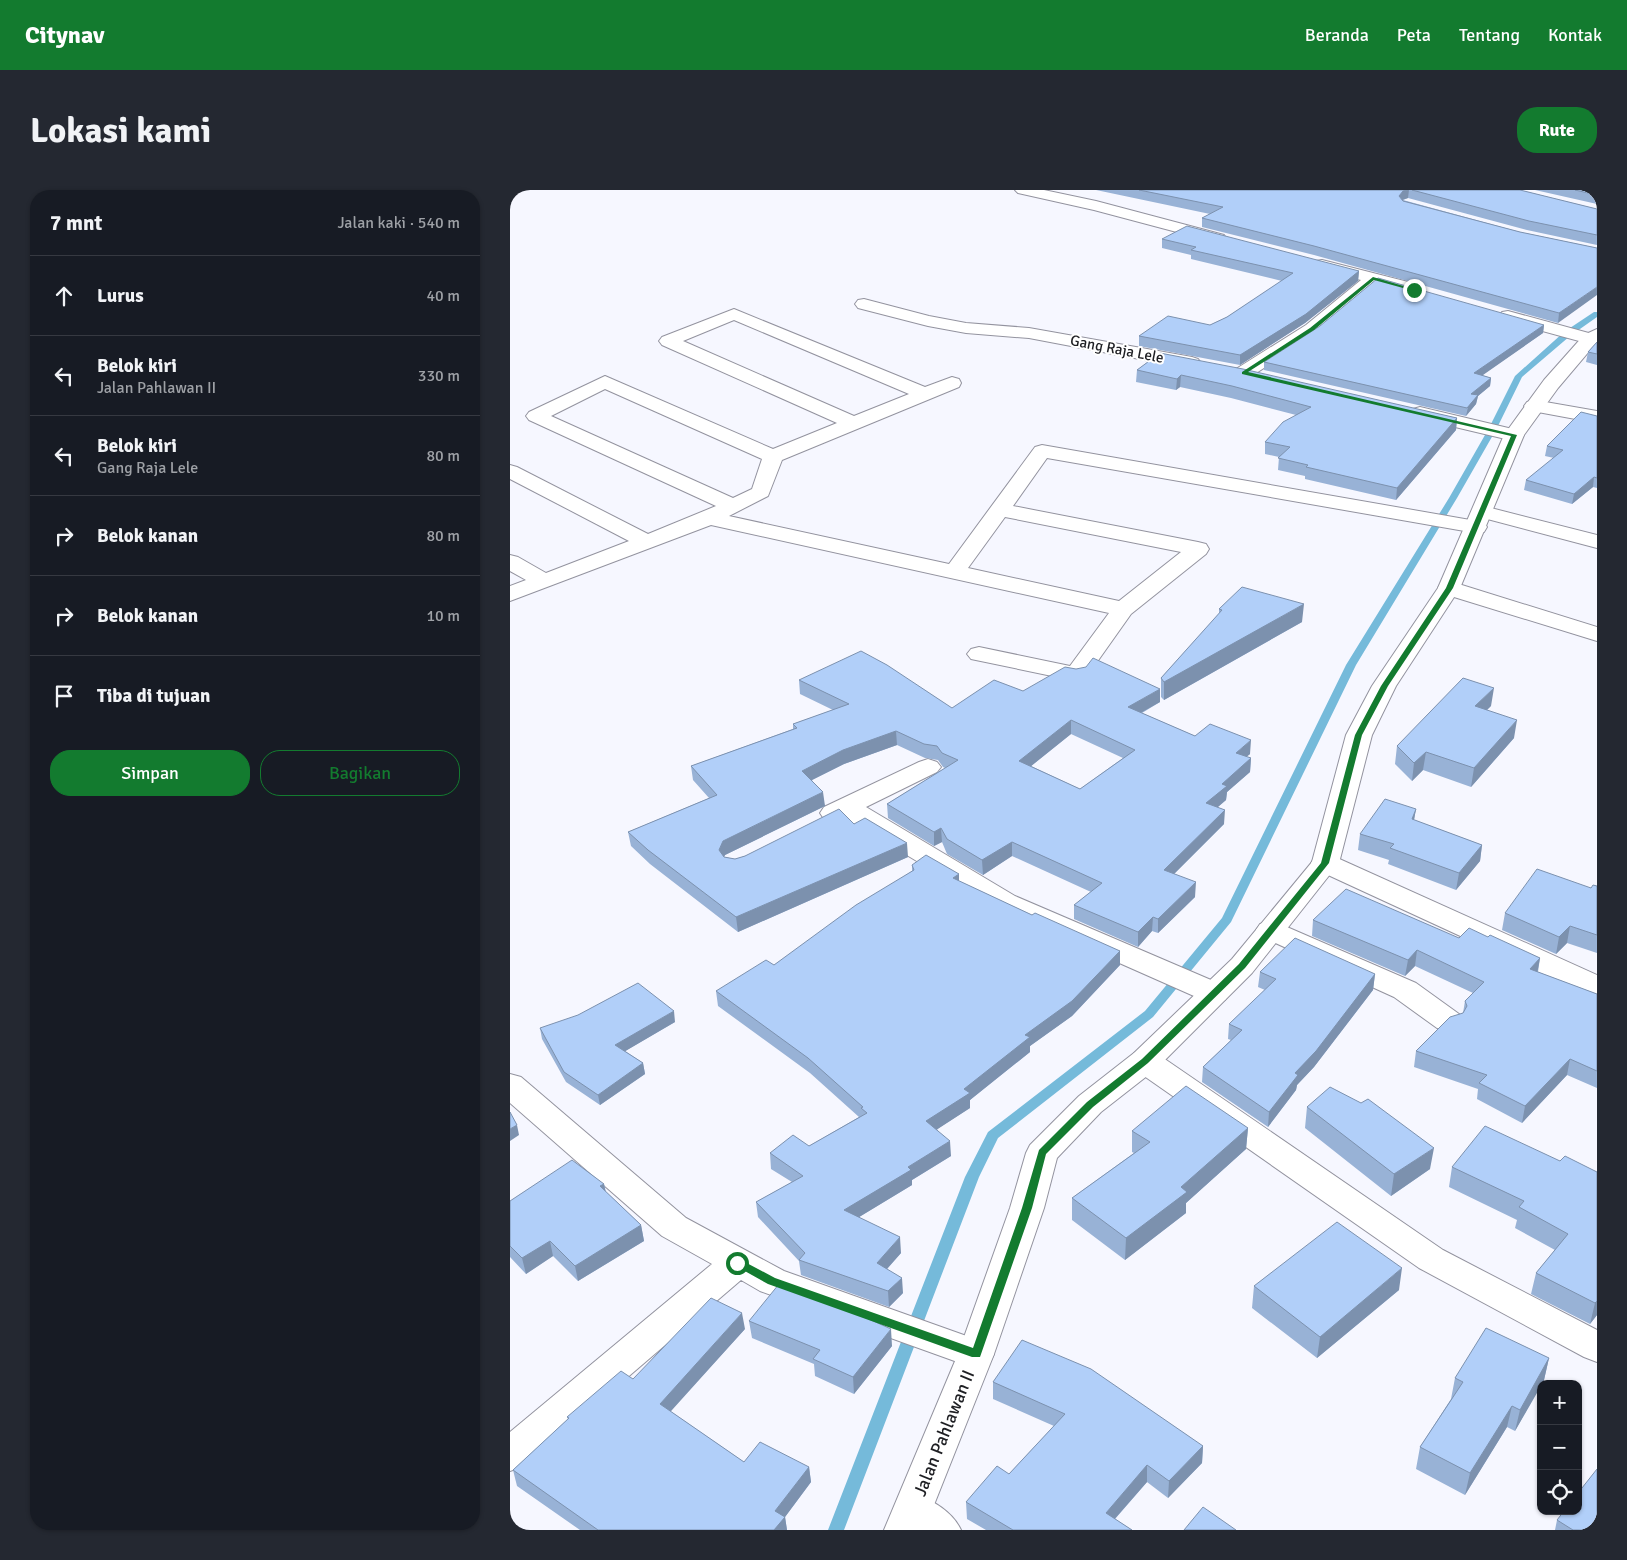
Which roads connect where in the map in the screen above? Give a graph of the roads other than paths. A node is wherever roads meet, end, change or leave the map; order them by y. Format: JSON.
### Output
{"nodes":[{"id":1,"x":1023,"y":190,"type":"edge"},
{"id":2,"x":1236,"y":242,"type":"edge"},
{"id":3,"x":1310,"y":262,"type":"edge"},
{"id":4,"x":1373,"y":279,"type":"junction"},
{"id":5,"x":1434,"y":295,"type":"edge"},
{"id":6,"x":864,"y":304,"type":"dead end"},
{"id":7,"x":1491,"y":311,"type":"edge"},
{"id":8,"x":1591,"y":337,"type":"edge"},
{"id":9,"x":1204,"y":366,"type":"edge"},
{"id":10,"x":1224,"y":369,"type":"edge"},
{"id":11,"x":1244,"y":373,"type":"junction"},
{"id":12,"x":1263,"y":377,"type":"edge"},
{"id":13,"x":952,"y":383,"type":"dead end"},
{"id":14,"x":925,"y":394,"type":"junction"},
{"id":15,"x":1534,"y":406,"type":"junction"},
{"id":16,"x":1406,"y":410,"type":"edge"},
{"id":17,"x":1597,"y":418,"type":"edge"},
{"id":18,"x":853,"y":424,"type":"junction"},
{"id":19,"x":1513,"y":435,"type":"junction"},
{"id":20,"x":773,"y":456,"type":"junction"},
{"id":21,"x":510,"y":471,"type":"edge"},
{"id":22,"x":733,"y":506,"type":"junction"},
{"id":23,"x":999,"y":510,"type":"junction"},
{"id":24,"x":709,"y":518,"type":"junction"},
{"id":25,"x":1480,"y":520,"type":"junction"},
{"id":26,"x":647,"y":542,"type":"junction"},
{"id":27,"x":1597,"y":542,"type":"edge"},
{"id":28,"x":510,"y":562,"type":"edge"},
{"id":29,"x":955,"y":571,"type":"junction"},
{"id":30,"x":545,"y":581,"type":"junction"},
{"id":31,"x":1449,"y":588,"type":"junction"},
{"id":32,"x":510,"y":594,"type":"edge"},
{"id":33,"x":1123,"y":609,"type":"junction"},
{"id":34,"x":1597,"y":634,"type":"edge"},
{"id":35,"x":979,"y":654,"type":"dead end"},
{"id":36,"x":928,"y":767,"type":"dead end"},
{"id":37,"x":846,"y":807,"type":"junction"},
{"id":38,"x":812,"y":824,"type":"edge"},
{"id":39,"x":1325,"y":863,"type":"junction"},
{"id":40,"x":1270,"y":930,"type":"junction"},
{"id":41,"x":1597,"y":987,"type":"edge"},
{"id":42,"x":1204,"y":989,"type":"junction"},
{"id":43,"x":1448,"y":1021,"type":"edge"},
{"id":44,"x":1145,"y":1061,"type":"junction"},
{"id":45,"x":510,"y":1085,"type":"edge"},
{"id":46,"x":737,"y":1263,"type":"junction"},
{"id":47,"x":1597,"y":1347,"type":"edge"},
{"id":48,"x":962,"y":1349,"type":"junction"},
{"id":49,"x":510,"y":1456,"type":"edge"},
{"id":50,"x":919,"y":1523,"type":"edge"}],
"edges":[{"from":1,"to":2,"type":"street"},
{"from":3,"to":4,"type":"street"},
{"from":4,"to":5,"type":"street"},
{"from":4,"to":11,"type":"street"},
{"from":6,"to":9,"type":"street","name":"Gang Raja Lele"},
{"from":7,"to":8,"type":"street"},
{"from":8,"to":15,"type":"street","name":"Jalan Pahlawan II"},
{"from":10,"to":11,"type":"street"},
{"from":11,"to":12,"type":"street"},
{"from":13,"to":14,"type":"street"},
{"from":14,"to":18,"type":"street"},
{"from":14,"to":18,"type":"street"},
{"from":15,"to":17,"type":"street"},
{"from":15,"to":19,"type":"street","name":"Jalan Pahlawan II"},
{"from":16,"to":19,"type":"street"},
{"from":18,"to":20,"type":"street"},
{"from":19,"to":25,"type":"street","name":"Jalan Pahlawan II"},
{"from":20,"to":22,"type":"street"},
{"from":20,"to":22,"type":"street"},
{"from":21,"to":26,"type":"street"},
{"from":22,"to":24,"type":"street"},
{"from":23,"to":25,"type":"street"},
{"from":23,"to":29,"type":"street"},
{"from":23,"to":33,"type":"street"},
{"from":24,"to":26,"type":"street"},
{"from":24,"to":29,"type":"street"},
{"from":25,"to":27,"type":"street"},
{"from":25,"to":31,"type":"street","name":"Jalan Pahlawan II"},
{"from":26,"to":30,"type":"street"},
{"from":28,"to":30,"type":"street"},
{"from":29,"to":33,"type":"street"},
{"from":30,"to":32,"type":"street"},
{"from":31,"to":34,"type":"street"},
{"from":31,"to":39,"type":"street","name":"Jalan Pahlawan II"},
{"from":33,"to":35,"type":"street"},
{"from":36,"to":37,"type":"street"},
{"from":37,"to":38,"type":"street"},
{"from":37,"to":42,"type":"street"},
{"from":39,"to":40,"type":"street","name":"Jalan Pahlawan II"},
{"from":39,"to":41,"type":"street"},
{"from":40,"to":42,"type":"street","name":"Jalan Pahlawan II"},
{"from":40,"to":43,"type":"street"},
{"from":42,"to":44,"type":"street","name":"Jalan Pahlawan II"},
{"from":44,"to":47,"type":"street"},
{"from":44,"to":48,"type":"street","name":"Jalan Pahlawan II"},
{"from":45,"to":46,"type":"street"},
{"from":46,"to":48,"type":"street"},
{"from":46,"to":49,"type":"street"},
{"from":48,"to":50,"type":"street","name":"Jalan Pahlawan II"}]}
